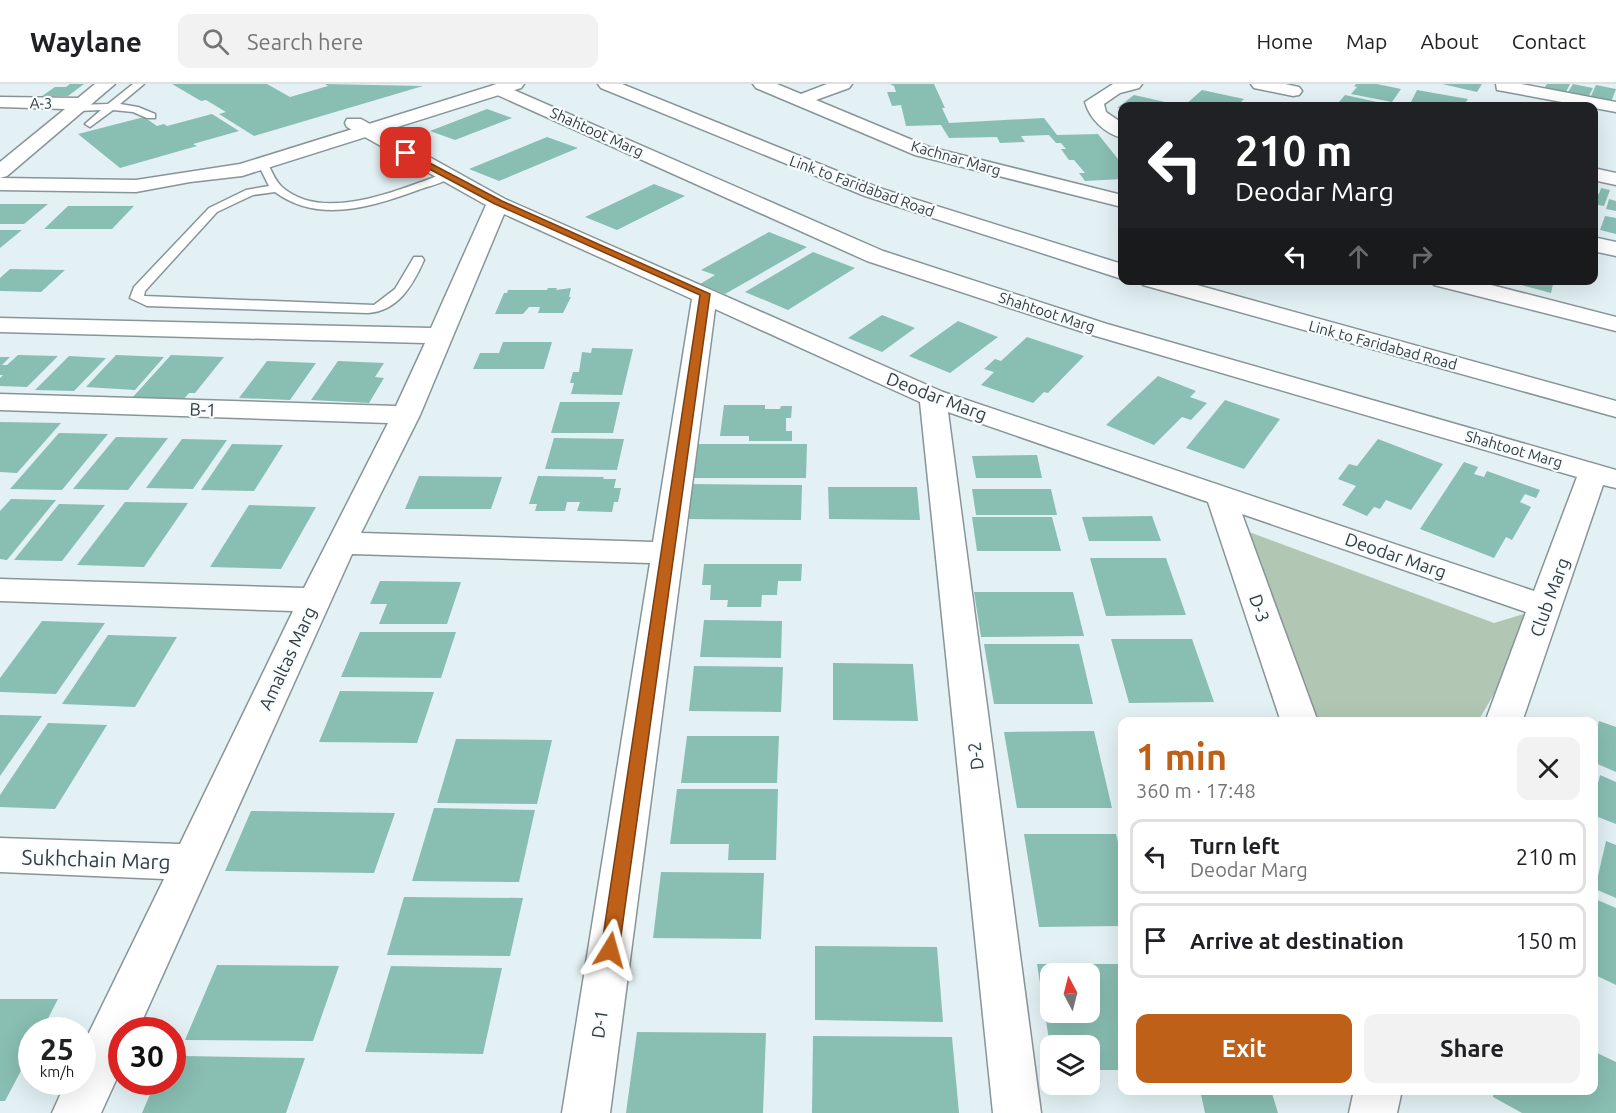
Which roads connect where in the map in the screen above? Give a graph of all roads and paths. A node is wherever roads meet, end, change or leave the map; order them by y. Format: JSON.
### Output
{"nodes":[{"id":1,"x":106,"y":84,"type":"edge"},
{"id":2,"x":139,"y":84,"type":"edge"},
{"id":3,"x":607,"y":84,"type":"edge"},
{"id":4,"x":652,"y":84,"type":"edge"},
{"id":5,"x":762,"y":84,"type":"edge"},
{"id":6,"x":843,"y":84,"type":"edge"},
{"id":7,"x":1133,"y":84,"type":"edge"},
{"id":8,"x":1260,"y":84,"type":"edge"},
{"id":9,"x":500,"y":86,"type":"edge"},
{"id":10,"x":1296,"y":88,"type":"edge"},
{"id":11,"x":1501,"y":89,"type":"edge"},
{"id":12,"x":801,"y":100,"type":"junction"},
{"id":13,"x":0,"y":102,"type":"edge"},
{"id":14,"x":1283,"y":102,"type":"edge"},
{"id":15,"x":1584,"y":102,"type":"edge"},
{"id":16,"x":1598,"y":104,"type":"edge"},
{"id":17,"x":79,"y":106,"type":"junction"},
{"id":18,"x":1616,"y":107,"type":"edge"},
{"id":19,"x":107,"y":109,"type":"junction"},
{"id":20,"x":151,"y":116,"type":"dead end"},
{"id":21,"x":90,"y":124,"type":"dead end"},
{"id":22,"x":360,"y":127,"type":"junction"},
{"id":23,"x":1118,"y":129,"type":"edge"},
{"id":24,"x":262,"y":164,"type":"junction"},
{"id":25,"x":0,"y":172,"type":"edge"},
{"id":26,"x":1598,"y":175,"type":"edge"},
{"id":27,"x":190,"y":176,"type":"junction"},
{"id":28,"x":447,"y":176,"type":"junction"},
{"id":29,"x":1616,"y":179,"type":"edge"},
{"id":30,"x":0,"y":184,"type":"edge"},
{"id":31,"x":277,"y":188,"type":"junction"},
{"id":32,"x":1118,"y":200,"type":"edge"},
{"id":33,"x":498,"y":202,"type":"junction"},
{"id":34,"x":1598,"y":245,"type":"edge"},
{"id":35,"x":1616,"y":249,"type":"edge"},
{"id":36,"x":1118,"y":252,"type":"edge"},
{"id":37,"x":418,"y":260,"type":"dead end"},
{"id":38,"x":1118,"y":271,"type":"edge"},
{"id":39,"x":1169,"y":285,"type":"edge"},
{"id":40,"x":1237,"y":285,"type":"edge"},
{"id":41,"x":1462,"y":285,"type":"edge"},
{"id":42,"x":705,"y":294,"type":"junction"},
{"id":43,"x":1616,"y":324,"type":"edge"},
{"id":44,"x":0,"y":325,"type":"edge"},
{"id":45,"x":442,"y":336,"type":"junction"},
{"id":46,"x":1616,"y":390,"type":"edge"},
{"id":47,"x":933,"y":398,"type":"junction"},
{"id":48,"x":0,"y":402,"type":"edge"},
{"id":49,"x":1616,"y":409,"type":"edge"},
{"id":50,"x":406,"y":415,"type":"junction"},
{"id":51,"x":1604,"y":476,"type":"edge"},
{"id":52,"x":1220,"y":494,"type":"junction"},
{"id":53,"x":341,"y":543,"type":"junction"},
{"id":54,"x":667,"y":553,"type":"junction"},
{"id":55,"x":0,"y":590,"type":"edge"},
{"id":56,"x":314,"y":600,"type":"junction"},
{"id":57,"x":1546,"y":607,"type":"junction"},
{"id":58,"x":1298,"y":717,"type":"edge"},
{"id":59,"x":1505,"y":717,"type":"edge"},
{"id":60,"x":0,"y":855,"type":"edge"},
{"id":61,"x":191,"y":862,"type":"junction"},
{"id":62,"x":1377,"y":1095,"type":"edge"},
{"id":63,"x":76,"y":1113,"type":"edge"},
{"id":64,"x":586,"y":1113,"type":"edge"},
{"id":65,"x":1017,"y":1113,"type":"edge"},
{"id":66,"x":1373,"y":1113,"type":"edge"}],
"edges":[{"from":1,"to":17,"type":"street"},
{"from":2,"to":19,"type":"lane"},
{"from":3,"to":38,"type":"street","name":"Link to Faridabad Road"},
{"from":4,"to":36,"type":"street","name":"Link to Faridabad Road"},
{"from":5,"to":12,"type":"street","name":"Kachnar Marg"},
{"from":6,"to":12,"type":"street"},
{"from":7,"to":23,"type":"street"},
{"from":8,"to":10,"type":"street"},
{"from":9,"to":22,"type":"street"},
{"from":9,"to":51,"type":"street","name":"Shahtoot Marg"},
{"from":10,"to":14,"type":"street"},
{"from":11,"to":15,"type":"street"},
{"from":12,"to":32,"type":"street","name":"Kachnar Marg"},
{"from":13,"to":17,"type":"street","name":"A-3"},
{"from":16,"to":18,"type":"street"},
{"from":17,"to":19,"type":"lane"},
{"from":17,"to":25,"type":"street"},
{"from":19,"to":20,"type":"lane"},
{"from":19,"to":21,"type":"lane"},
{"from":22,"to":24,"type":"street"},
{"from":22,"to":27,"type":"street"},
{"from":22,"to":28,"type":"street","name":"Deodar Marg"},
{"from":24,"to":27,"type":"street"},
{"from":24,"to":31,"type":"lane"},
{"from":26,"to":29,"type":"street"},
{"from":27,"to":30,"type":"street"},
{"from":28,"to":31,"type":"lane"},
{"from":28,"to":33,"type":"street","name":"Deodar Marg"},
{"from":31,"to":37,"type":"lane"},
{"from":33,"to":42,"type":"street","name":"Deodar Marg"},
{"from":33,"to":45,"type":"street","name":"Amaltas Marg"},
{"from":34,"to":35,"type":"street"},
{"from":39,"to":49,"type":"street","name":"Link to Faridabad Road"},
{"from":40,"to":46,"type":"street","name":"Link to Faridabad Road"},
{"from":41,"to":43,"type":"street"},
{"from":42,"to":47,"type":"street","name":"Deodar Marg"},
{"from":42,"to":54,"type":"street","name":"D-1"},
{"from":44,"to":45,"type":"street"},
{"from":45,"to":50,"type":"street","name":"Amaltas Marg"},
{"from":47,"to":52,"type":"street","name":"Deodar Marg"},
{"from":47,"to":65,"type":"street","name":"D-2"},
{"from":48,"to":50,"type":"street","name":"B-1"},
{"from":50,"to":53,"type":"street","name":"Amaltas Marg"},
{"from":51,"to":57,"type":"street","name":"Club Marg"},
{"from":52,"to":57,"type":"street","name":"Deodar Marg"},
{"from":52,"to":58,"type":"street","name":"D-3"},
{"from":53,"to":54,"type":"street"},
{"from":53,"to":56,"type":"street","name":"Amaltas Marg"},
{"from":54,"to":64,"type":"street","name":"D-1"},
{"from":55,"to":56,"type":"street"},
{"from":56,"to":61,"type":"street","name":"Amaltas Marg"},
{"from":57,"to":59,"type":"street","name":"Club Marg"},
{"from":60,"to":61,"type":"street","name":"Sukhchain Marg"},
{"from":61,"to":63,"type":"street","name":"Amaltas Marg"},
{"from":62,"to":66,"type":"street"}]}
